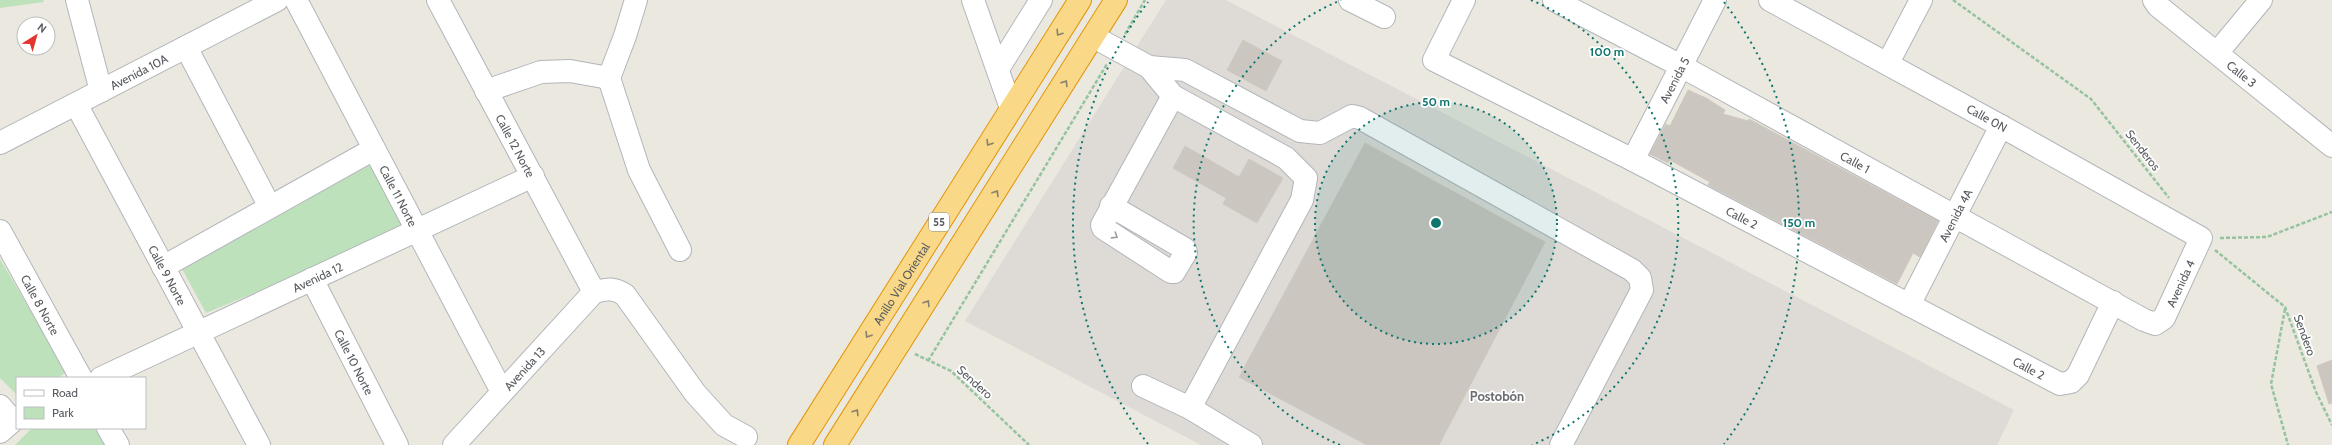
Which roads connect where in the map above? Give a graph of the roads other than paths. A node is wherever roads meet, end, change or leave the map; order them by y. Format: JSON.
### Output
{"nodes":[{"id":1,"x":77,"y":0,"type":"edge"},
{"id":2,"x":277,"y":0,"type":"edge"},
{"id":3,"x":296,"y":0,"type":"edge"},
{"id":4,"x":438,"y":0,"type":"edge"},
{"id":5,"x":636,"y":0,"type":"edge"},
{"id":6,"x":973,"y":0,"type":"edge"},
{"id":7,"x":1041,"y":0,"type":"edge"},
{"id":8,"x":1080,"y":0,"type":"edge"},
{"id":9,"x":1116,"y":0,"type":"edge"},
{"id":10,"x":1350,"y":0,"type":"edge"},
{"id":11,"x":1464,"y":0,"type":"edge"},
{"id":12,"x":1554,"y":0,"type":"edge"},
{"id":13,"x":1715,"y":0,"type":"edge"},
{"id":14,"x":1770,"y":0,"type":"edge"},
{"id":15,"x":1921,"y":0,"type":"edge"},
{"id":16,"x":2154,"y":0,"type":"edge"},
{"id":17,"x":2261,"y":0,"type":"edge"},
{"id":18,"x":1384,"y":17,"type":"dead end"},
{"id":19,"x":1094,"y":37,"type":"junction"},
{"id":20,"x":186,"y":47,"type":"junction"},
{"id":21,"x":2217,"y":53,"type":"junction"},
{"id":22,"x":1888,"y":63,"type":"junction"},
{"id":23,"x":1681,"y":66,"type":"junction"},
{"id":24,"x":1148,"y":67,"type":"junction"},
{"id":25,"x":998,"y":69,"type":"junction"},
{"id":26,"x":609,"y":78,"type":"junction"},
{"id":27,"x":101,"y":91,"type":"junction"},
{"id":28,"x":486,"y":91,"type":"junction"},
{"id":29,"x":1173,"y":96,"type":"junction"},
{"id":30,"x":76,"y":104,"type":"junction"},
{"id":31,"x":1011,"y":108,"type":"junction"},
{"id":32,"x":2001,"y":126,"type":"junction"},
{"id":33,"x":1300,"y":131,"type":"junction"},
{"id":34,"x":0,"y":143,"type":"edge"},
{"id":35,"x":2332,"y":146,"type":"edge"},
{"id":36,"x":374,"y":149,"type":"junction"},
{"id":37,"x":1286,"y":158,"type":"junction"},
{"id":38,"x":1633,"y":160,"type":"junction"},
{"id":39,"x":533,"y":176,"type":"junction"},
{"id":40,"x":1111,"y":206,"type":"dead end"},
{"id":41,"x":270,"y":207,"type":"junction"},
{"id":42,"x":1956,"y":216,"type":"junction"},
{"id":43,"x":417,"y":230,"type":"junction"},
{"id":44,"x":0,"y":231,"type":"edge"},
{"id":45,"x":2201,"y":238,"type":"joint"},
{"id":46,"x":680,"y":250,"type":"dead end"},
{"id":47,"x":164,"y":267,"type":"junction"},
{"id":48,"x":312,"y":280,"type":"junction"},
{"id":49,"x":594,"y":292,"type":"junction"},
{"id":50,"x":2113,"y":302,"type":"junction"},
{"id":51,"x":1909,"y":305,"type":"junction"},
{"id":52,"x":2155,"y":324,"type":"joint"},
{"id":53,"x":199,"y":333,"type":"junction"},
{"id":54,"x":80,"y":377,"type":"edge"},
{"id":55,"x":103,"y":377,"type":"edge"},
{"id":56,"x":1143,"y":386,"type":"dead end"},
{"id":57,"x":502,"y":392,"type":"junction"},
{"id":58,"x":1190,"y":408,"type":"junction"},
{"id":59,"x":109,"y":429,"type":"edge"},
{"id":60,"x":746,"y":437,"type":"dead end"},
{"id":61,"x":118,"y":445,"type":"edge"},
{"id":62,"x":259,"y":445,"type":"edge"},
{"id":63,"x":397,"y":445,"type":"edge"},
{"id":64,"x":454,"y":445,"type":"edge"},
{"id":65,"x":799,"y":445,"type":"edge"},
{"id":66,"x":835,"y":445,"type":"edge"},
{"id":67,"x":1251,"y":445,"type":"edge"},
{"id":68,"x":1561,"y":445,"type":"edge"}],
"edges":[{"from":1,"to":27,"type":"street"},
{"from":2,"to":20,"type":"street","name":"Avenida 10A"},
{"from":3,"to":36,"type":"street","name":"Calle 11 Norte"},
{"from":4,"to":28,"type":"street","name":"Calle 12 Norte"},
{"from":5,"to":26,"type":"street"},
{"from":6,"to":25,"type":"street"},
{"from":7,"to":25,"type":"street"},
{"from":8,"to":31,"type":"highway","name":"Anillo Vial Oriental","number":"55","one_way":true},
{"from":9,"to":19,"type":"highway"},
{"from":10,"to":18,"type":"street"},
{"from":11,"to":38,"type":"street","name":"Calle 2"},
{"from":12,"to":23,"type":"street","name":"Calle 1"},
{"from":13,"to":23,"type":"street","name":"Avenida 5"},
{"from":14,"to":22,"type":"street","name":"Calle 0N"},
{"from":15,"to":22,"type":"street"},
{"from":16,"to":21,"type":"street","name":"Calle 3"},
{"from":17,"to":21,"type":"street"},
{"from":19,"to":24,"type":"street"},
{"from":66,"to":19,"type":"highway","one_way":true},
{"from":20,"to":27,"type":"street","name":"Avenida 10A"},
{"from":20,"to":41,"type":"street"},
{"from":21,"to":35,"type":"street","name":"Calle 3"},
{"from":22,"to":32,"type":"street","name":"Calle 0N"},
{"from":23,"to":38,"type":"street","name":"Avenida 5"},
{"from":23,"to":42,"type":"street","name":"Calle 1"},
{"from":24,"to":29,"type":"street"},
{"from":24,"to":33,"type":"street"},
{"from":25,"to":31,"type":"street"},
{"from":26,"to":28,"type":"street"},
{"from":26,"to":46,"type":"street"},
{"from":27,"to":30,"type":"street","name":"Avenida 10A"},
{"from":28,"to":39,"type":"street","name":"Calle 12 Norte"},
{"from":29,"to":37,"type":"street"},
{"from":29,"to":40,"type":"street"},
{"from":30,"to":34,"type":"street","name":"Avenida 10A"},
{"from":30,"to":47,"type":"street","name":"Calle 9 Norte"},
{"from":31,"to":65,"type":"highway","name":"Anillo Vial Oriental","number":"55","one_way":true},
{"from":32,"to":42,"type":"street","name":"Avenida 4A"},
{"from":32,"to":45,"type":"street","name":"Calle 0N"},
{"from":33,"to":37,"type":"street"},
{"from":33,"to":68,"type":"street"},
{"from":36,"to":41,"type":"street"},
{"from":36,"to":43,"type":"street","name":"Calle 11 Norte"},
{"from":37,"to":58,"type":"street"},
{"from":38,"to":51,"type":"street","name":"Calle 2"},
{"from":39,"to":43,"type":"street","name":"Avenida 12"},
{"from":39,"to":49,"type":"street","name":"Calle 12 Norte"},
{"from":41,"to":47,"type":"street"},
{"from":42,"to":50,"type":"street","name":"Calle 1"},
{"from":42,"to":51,"type":"street","name":"Avenida 4A"},
{"from":43,"to":48,"type":"street","name":"Avenida 12"},
{"from":43,"to":57,"type":"street","name":"Calle 11 Norte"},
{"from":44,"to":54,"type":"street","name":"Calle 8 Norte"},
{"from":45,"to":52,"type":"street","name":"Avenida 4"},
{"from":47,"to":53,"type":"street","name":"Calle 9 Norte"},
{"from":48,"to":53,"type":"street","name":"Avenida 12"},
{"from":48,"to":63,"type":"street","name":"Calle 10 Norte"},
{"from":49,"to":57,"type":"street","name":"Avenida 13"},
{"from":49,"to":60,"type":"street"},
{"from":50,"to":51,"type":"street","name":"Calle 2"},
{"from":50,"to":52,"type":"street","name":"Calle 1"},
{"from":53,"to":55,"type":"street","name":"Avenida 12"},
{"from":53,"to":62,"type":"street","name":"Calle 9 Norte"},
{"from":56,"to":58,"type":"street"},
{"from":57,"to":64,"type":"street","name":"Avenida 13"},
{"from":58,"to":67,"type":"street"},
{"from":59,"to":61,"type":"street"}]}
